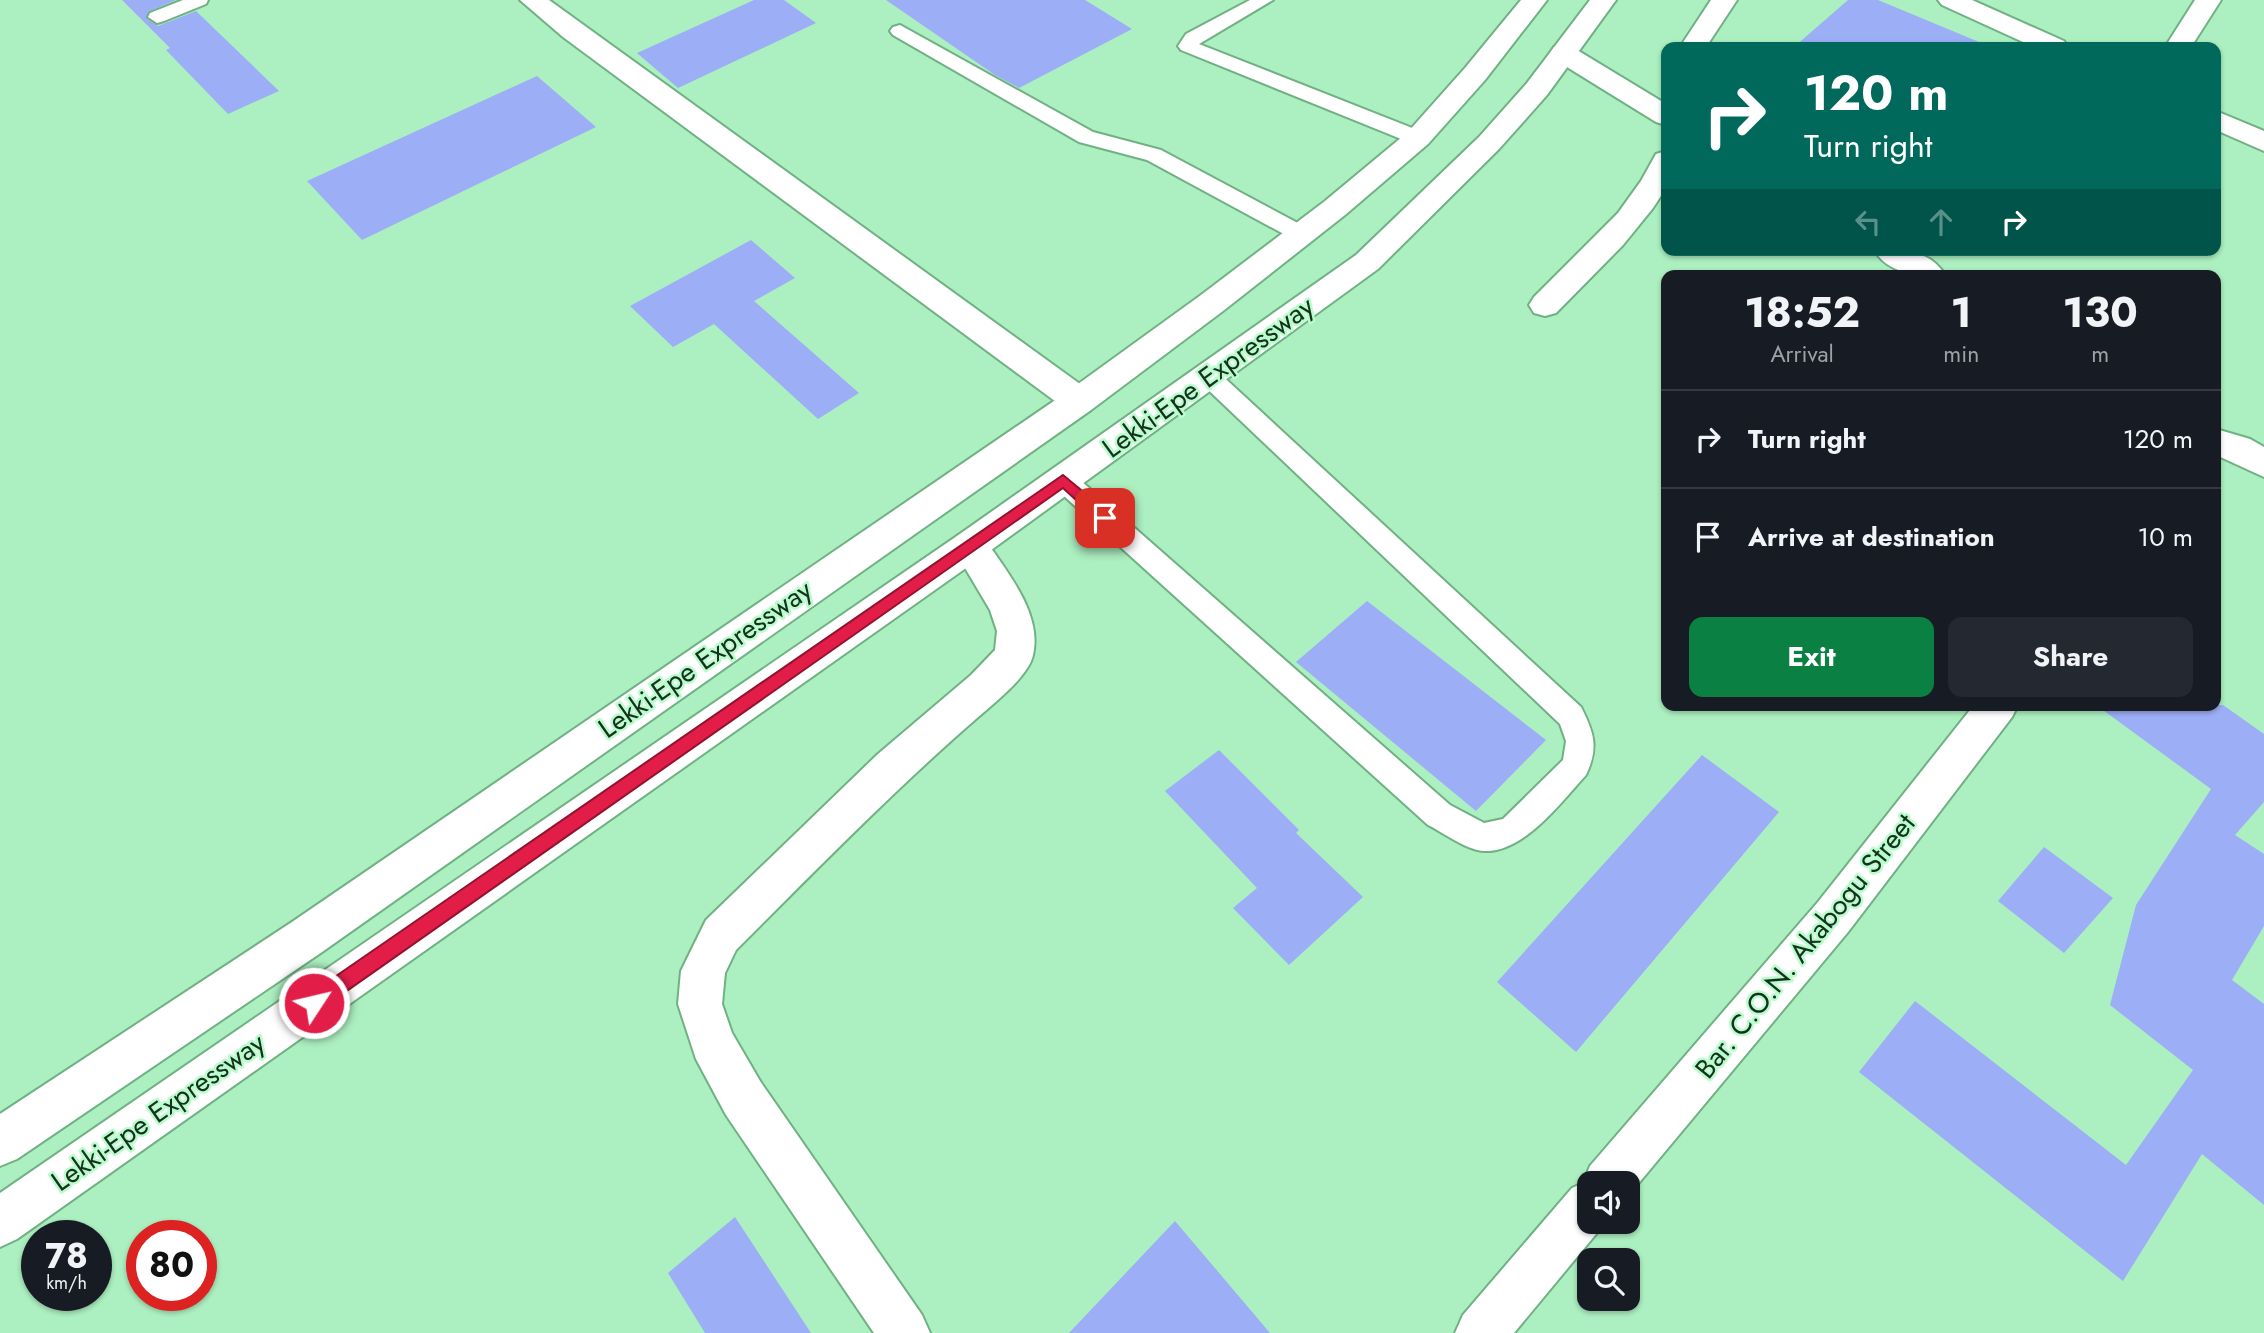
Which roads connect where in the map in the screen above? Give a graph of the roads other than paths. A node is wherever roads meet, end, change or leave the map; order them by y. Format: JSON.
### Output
{"nodes":[{"id":1,"x":199,"y":0,"type":"edge"},
{"id":2,"x":533,"y":0,"type":"edge"},
{"id":3,"x":1264,"y":0,"type":"edge"},
{"id":4,"x":1534,"y":0,"type":"edge"},
{"id":5,"x":1603,"y":0,"type":"edge"},
{"id":6,"x":1724,"y":0,"type":"edge"},
{"id":7,"x":1951,"y":0,"type":"edge"},
{"id":8,"x":2208,"y":0,"type":"edge"},
{"id":9,"x":157,"y":17,"type":"dead end"},
{"id":10,"x":900,"y":31,"type":"dead end"},
{"id":11,"x":1696,"y":42,"type":"edge"},
{"id":12,"x":2044,"y":42,"type":"edge"},
{"id":13,"x":2181,"y":42,"type":"edge"},
{"id":14,"x":1563,"y":53,"type":"junction"},
{"id":15,"x":1661,"y":113,"type":"edge"},
{"id":16,"x":2221,"y":122,"type":"edge"},
{"id":17,"x":1418,"y":138,"type":"junction"},
{"id":18,"x":2264,"y":142,"type":"edge"},
{"id":19,"x":1661,"y":172,"type":"edge"},
{"id":20,"x":1301,"y":234,"type":"junction"},
{"id":21,"x":1899,"y":256,"type":"edge"},
{"id":22,"x":1922,"y":270,"type":"edge"},
{"id":23,"x":1545,"y":305,"type":"dead end"},
{"id":24,"x":1209,"y":377,"type":"junction"},
{"id":25,"x":1079,"y":401,"type":"junction"},
{"id":26,"x":2221,"y":443,"type":"edge"},
{"id":27,"x":2264,"y":464,"type":"edge"},
{"id":28,"x":1063,"y":481,"type":"junction"},
{"id":29,"x":970,"y":546,"type":"junction"},
{"id":30,"x":1993,"y":711,"type":"edge"},
{"id":31,"x":0,"y":1142,"type":"edge"},
{"id":32,"x":1618,"y":1171,"type":"edge"},
{"id":33,"x":1577,"y":1219,"type":"edge"},
{"id":34,"x":0,"y":1222,"type":"edge"},
{"id":35,"x":904,"y":1333,"type":"edge"},
{"id":36,"x":1480,"y":1333,"type":"edge"}],
"edges":[{"from":1,"to":9,"type":"lane"},
{"from":2,"to":25,"type":"main road"},
{"from":3,"to":17,"type":"lane"},
{"from":4,"to":17,"type":"main road","name":"Lekki-Epe Expressway"},
{"from":5,"to":14,"type":"main road","name":"Lekki-Epe Expressway"},
{"from":6,"to":11,"type":"main road"},
{"from":7,"to":12,"type":"main road"},
{"from":8,"to":13,"type":"main road"},
{"from":10,"to":20,"type":"lane"},
{"from":14,"to":15,"type":"main road"},
{"from":14,"to":24,"type":"main road","name":"Lekki-Epe Expressway"},
{"from":16,"to":18,"type":"main road"},
{"from":17,"to":20,"type":"main road","name":"Lekki-Epe Expressway"},
{"from":19,"to":23,"type":"main road"},
{"from":20,"to":25,"type":"main road","name":"Lekki-Epe Expressway"},
{"from":21,"to":22,"type":"main road"},
{"from":24,"to":28,"type":"main road","name":"Lekki-Epe Expressway"},
{"from":24,"to":28,"type":"lane"},
{"from":25,"to":31,"type":"main road","name":"Lekki-Epe Expressway"},
{"from":26,"to":27,"type":"main road"},
{"from":28,"to":29,"type":"main road","name":"Lekki-Epe Expressway"},
{"from":29,"to":34,"type":"main road","name":"Lekki-Epe Expressway"},
{"from":29,"to":35,"type":"main road"},
{"from":30,"to":32,"type":"main road","name":"Bar. C.O.N. Akabogu Street"},
{"from":33,"to":36,"type":"main road"}]}
